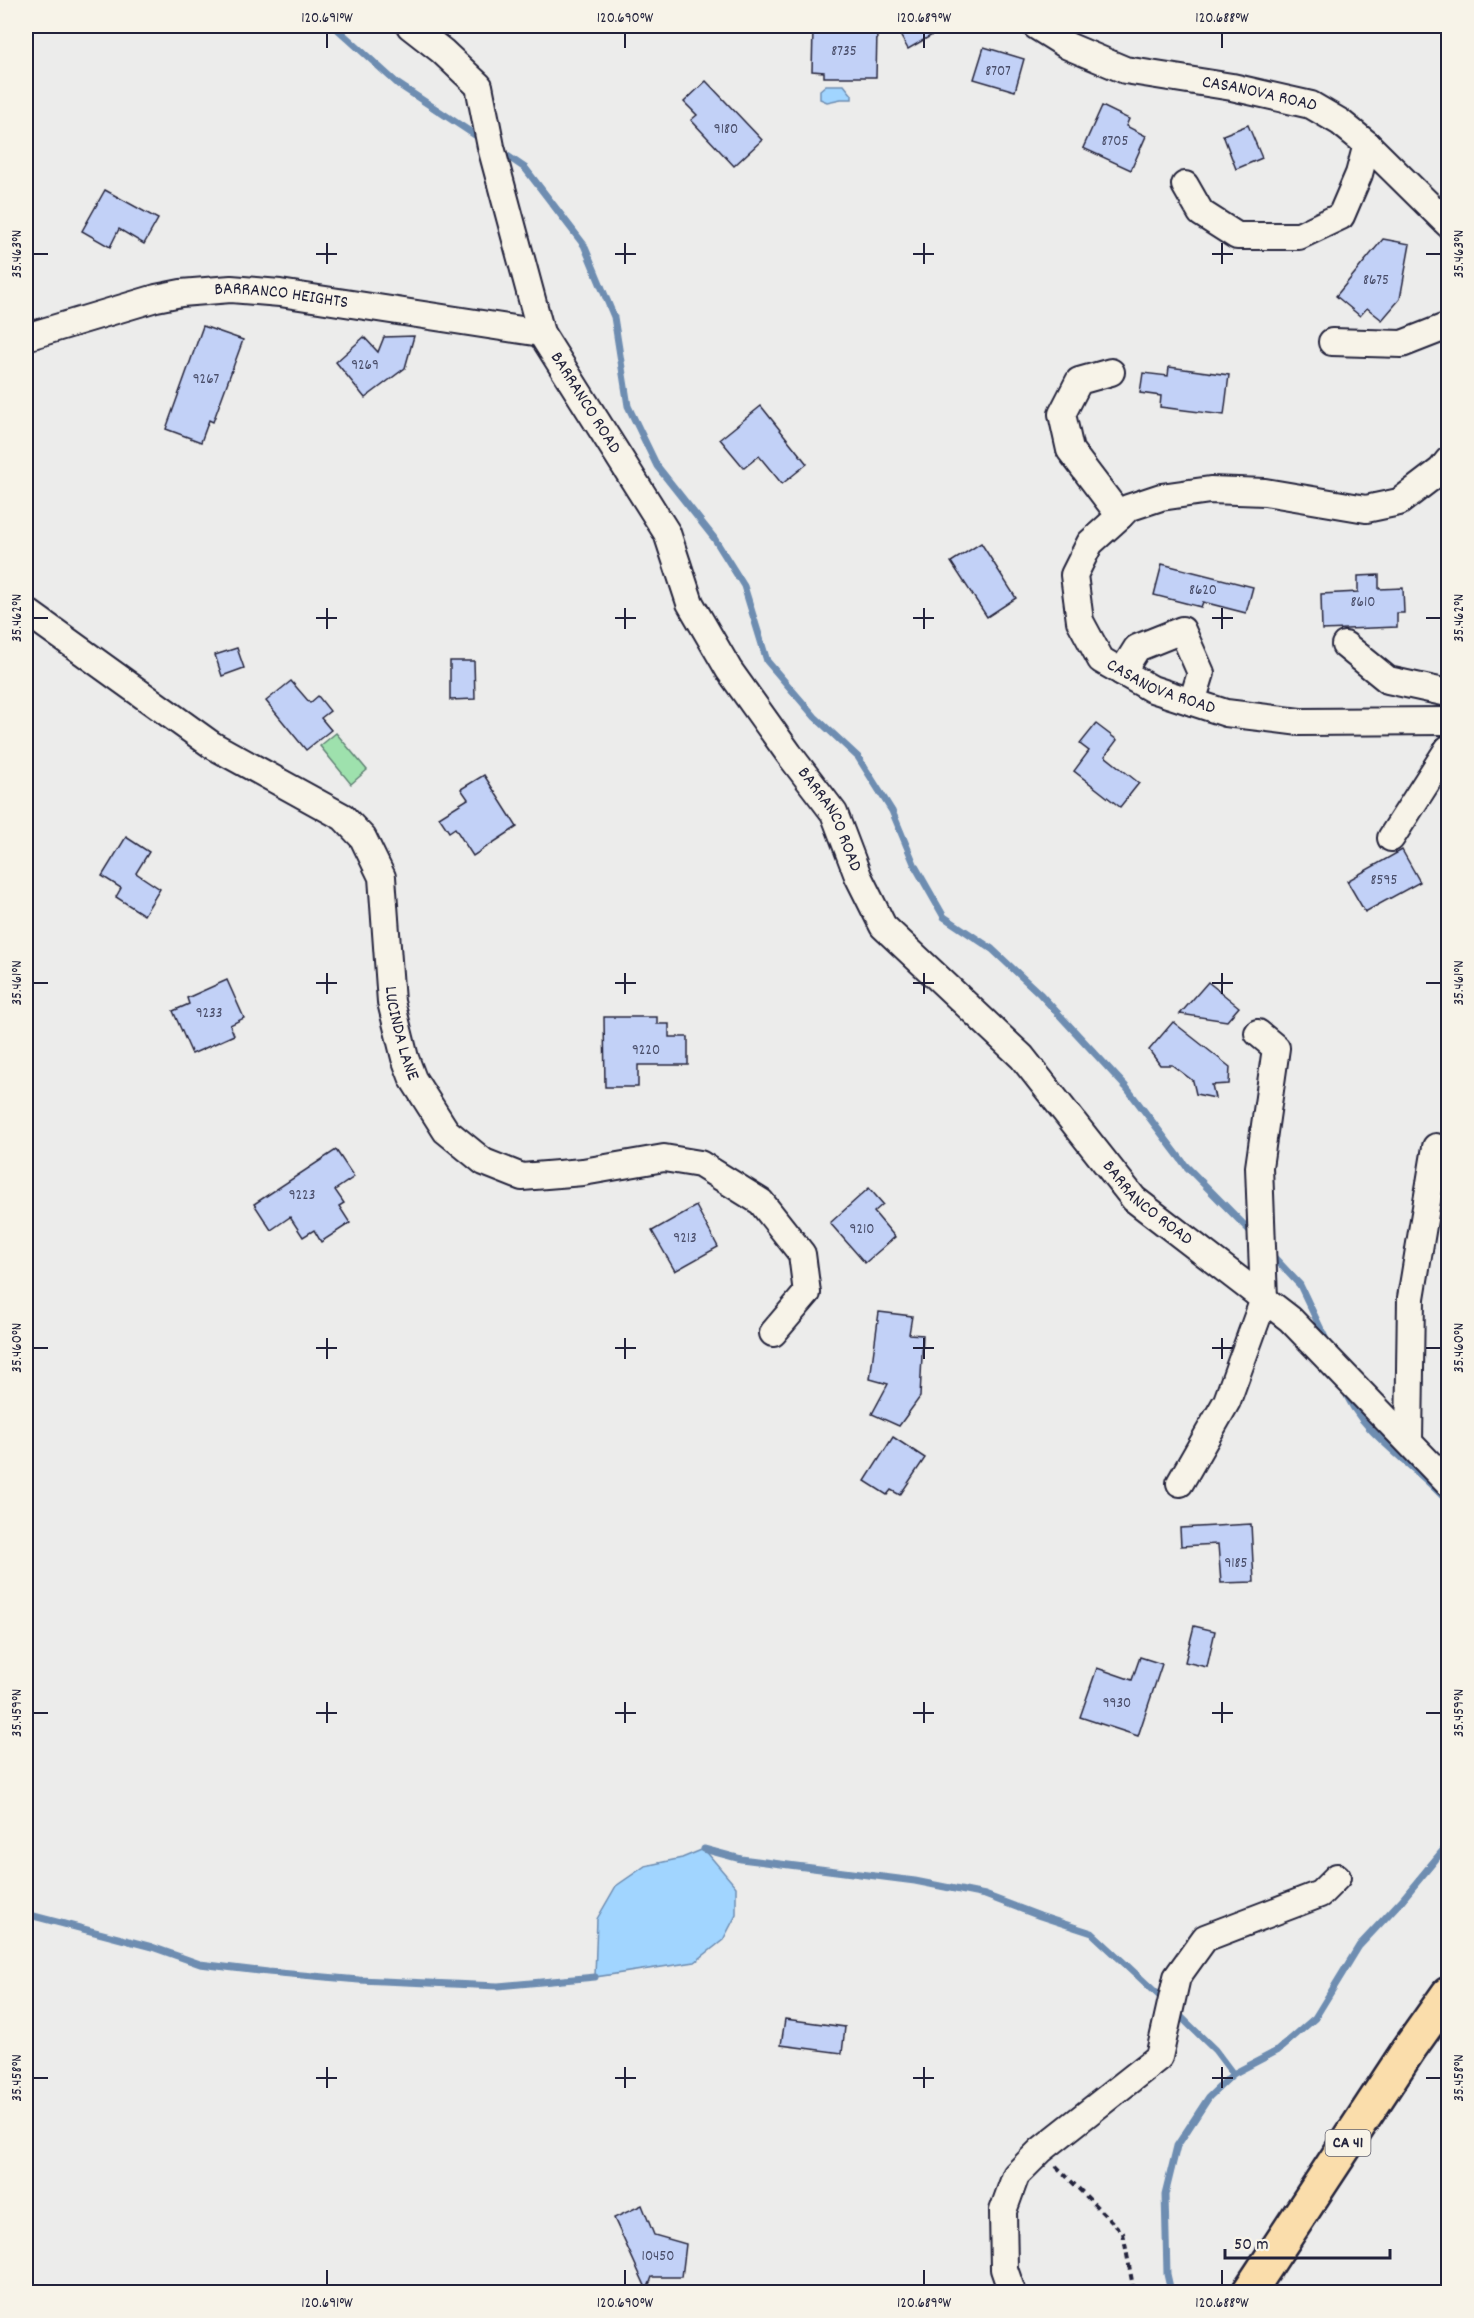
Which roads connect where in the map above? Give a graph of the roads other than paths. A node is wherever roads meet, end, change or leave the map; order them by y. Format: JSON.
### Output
{"nodes":[{"id":1,"x":410,"y":26,"type":"edge"},
{"id":2,"x":1036,"y":26,"type":"edge"},
{"id":3,"x":1367,"y":144,"type":"junction"},
{"id":4,"x":1185,"y":185,"type":"dead end"},
{"id":5,"x":1449,"y":224,"type":"edge"},
{"id":6,"x":1449,"y":326,"type":"edge"},
{"id":7,"x":541,"y":333,"type":"junction"},
{"id":8,"x":26,"y":337,"type":"edge"},
{"id":9,"x":1332,"y":342,"type":"dead end"},
{"id":10,"x":1111,"y":372,"type":"dead end"},
{"id":11,"x":1449,"y":461,"type":"edge"},
{"id":12,"x":1120,"y":516,"type":"junction"},
{"id":13,"x":26,"y":611,"type":"edge"},
{"id":14,"x":1345,"y":645,"type":"dead end"},
{"id":15,"x":1122,"y":672,"type":"junction"},
{"id":16,"x":1449,"y":693,"type":"edge"},
{"id":17,"x":1192,"y":702,"type":"junction"},
{"id":18,"x":1449,"y":721,"type":"edge"},
{"id":19,"x":1449,"y":750,"type":"edge"},
{"id":20,"x":1391,"y":838,"type":"dead end"},
{"id":21,"x":1258,"y":1033,"type":"dead end"},
{"id":22,"x":1436,"y":1147,"type":"dead end"},
{"id":23,"x":1264,"y":1299,"type":"junction"},
{"id":24,"x":773,"y":1334,"type":"dead end"},
{"id":25,"x":1408,"y":1442,"type":"junction"},
{"id":26,"x":1180,"y":1483,"type":"dead end"},
{"id":27,"x":1449,"y":1483,"type":"edge"},
{"id":28,"x":1337,"y":1877,"type":"dead end"},
{"id":29,"x":1449,"y":1994,"type":"edge"},
{"id":30,"x":1012,"y":2292,"type":"edge"},
{"id":31,"x":1249,"y":2292,"type":"edge"}],
"edges":[{"from":1,"to":7,"type":"street","name":"BARRANCO ROAD"},
{"from":2,"to":3,"type":"street","name":"CASANOVA ROAD"},
{"from":3,"to":4,"type":"street"},
{"from":3,"to":5,"type":"street","name":"CASANOVA ROAD"},
{"from":6,"to":9,"type":"street"},
{"from":7,"to":8,"type":"street","name":"BARRANCO HEIGHTS"},
{"from":7,"to":23,"type":"street","name":"BARRANCO ROAD"},
{"from":10,"to":12,"type":"street"},
{"from":11,"to":12,"type":"street","name":"CASANOVA ROAD"},
{"from":12,"to":15,"type":"street","name":"CASANOVA ROAD"},
{"from":13,"to":24,"type":"street","name":"LUCINDA LANE"},
{"from":14,"to":16,"type":"street"},
{"from":15,"to":17,"type":"street","name":"CASANOVA ROAD"},
{"from":15,"to":17,"type":"street"},
{"from":17,"to":18,"type":"street","name":"CASANOVA ROAD"},
{"from":19,"to":20,"type":"street"},
{"from":21,"to":23,"type":"street"},
{"from":22,"to":25,"type":"street"},
{"from":23,"to":25,"type":"street","name":"BARRANCO ROAD"},
{"from":23,"to":26,"type":"street"},
{"from":25,"to":27,"type":"street","name":"BARRANCO ROAD"},
{"from":28,"to":30,"type":"street"},
{"from":29,"to":31,"type":"main road","name":"CA 41","number":"CA 41"}]}
